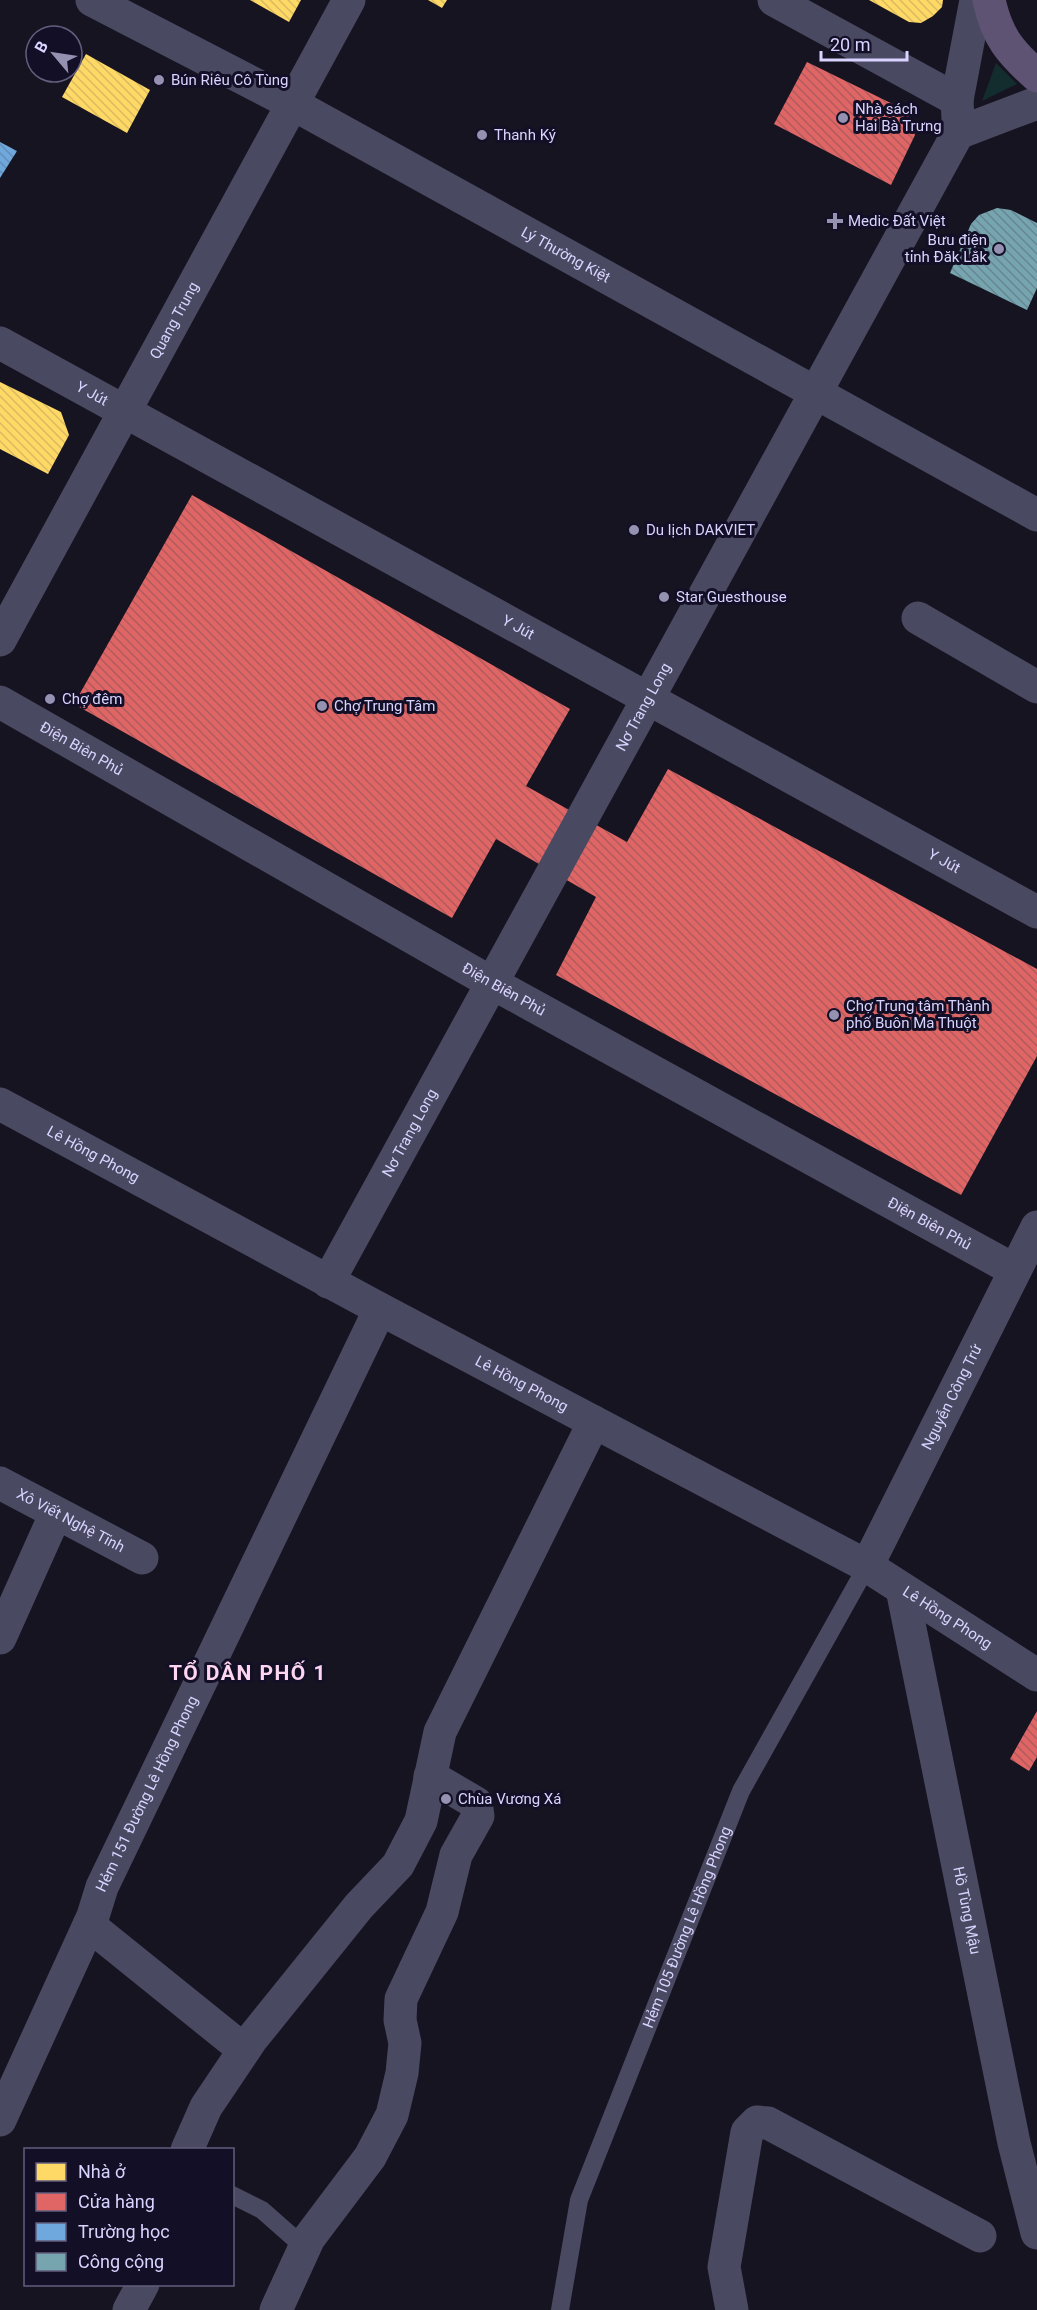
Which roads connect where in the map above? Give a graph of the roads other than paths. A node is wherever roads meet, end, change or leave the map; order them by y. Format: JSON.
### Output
{"nodes":[{"id":1,"x":92,"y":0,"type":"edge"},
{"id":2,"x":349,"y":0,"type":"edge"},
{"id":3,"x":774,"y":0,"type":"edge"},
{"id":4,"x":976,"y":0,"type":"edge"},
{"id":5,"x":989,"y":0,"type":"edge"},
{"id":6,"x":1037,"y":76,"type":"edge"},
{"id":7,"x":957,"y":100,"type":"junction"},
{"id":8,"x":291,"y":103,"type":"junction"},
{"id":9,"x":1037,"y":103,"type":"edge"},
{"id":10,"x":958,"y":133,"type":"junction"},
{"id":11,"x":0,"y":343,"type":"edge"},
{"id":12,"x":815,"y":394,"type":"junction"},
{"id":13,"x":123,"y":413,"type":"junction"},
{"id":14,"x":1037,"y":515,"type":"edge"},
{"id":15,"x":918,"y":618,"type":"dead end"},
{"id":16,"x":0,"y":640,"type":"edge"},
{"id":17,"x":1037,"y":687,"type":"edge"},
{"id":18,"x":647,"y":700,"type":"junction"},
{"id":19,"x":0,"y":702,"type":"edge"},
{"id":20,"x":1037,"y":912,"type":"edge"},
{"id":21,"x":492,"y":983,"type":"junction"},
{"id":22,"x":0,"y":1104,"type":"edge"},
{"id":23,"x":1037,"y":1227,"type":"edge"},
{"id":24,"x":1014,"y":1270,"type":"junction"},
{"id":25,"x":328,"y":1281,"type":"junction"},
{"id":26,"x":380,"y":1309,"type":"junction"},
{"id":27,"x":594,"y":1422,"type":"junction"},
{"id":28,"x":0,"y":1483,"type":"edge"},
{"id":29,"x":56,"y":1513,"type":"junction"},
{"id":30,"x":142,"y":1558,"type":"dead end"},
{"id":31,"x":867,"y":1566,"type":"junction"},
{"id":32,"x":902,"y":1589,"type":"junction"},
{"id":33,"x":0,"y":1638,"type":"edge"},
{"id":34,"x":1037,"y":1675,"type":"edge"},
{"id":35,"x":430,"y":1776,"type":"junction"},
{"id":36,"x":89,"y":1925,"type":"junction"},
{"id":37,"x":244,"y":2050,"type":"junction"},
{"id":38,"x":0,"y":2120,"type":"edge"},
{"id":39,"x":188,"y":2148,"type":"edge"},
{"id":40,"x":234,"y":2196,"type":"edge"},
{"id":41,"x":1037,"y":2233,"type":"edge"},
{"id":42,"x":980,"y":2236,"type":"dead end"},
{"id":43,"x":304,"y":2247,"type":"junction"},
{"id":44,"x":141,"y":2286,"type":"edge"},
{"id":45,"x":129,"y":2310,"type":"edge"},
{"id":46,"x":276,"y":2310,"type":"edge"},
{"id":47,"x":560,"y":2310,"type":"edge"},
{"id":48,"x":732,"y":2310,"type":"edge"}],
"edges":[{"from":1,"to":8,"type":"street","name":"Lý Thường Kiệt"},
{"from":2,"to":8,"type":"street","name":"Quang Trung"},
{"from":3,"to":7,"type":"street"},
{"from":4,"to":7,"type":"street"},
{"from":5,"to":6,"type":"main road"},
{"from":7,"to":10,"type":"street"},
{"from":8,"to":12,"type":"street","name":"Lý Thường Kiệt"},
{"from":8,"to":13,"type":"street","name":"Quang Trung"},
{"from":9,"to":10,"type":"street"},
{"from":10,"to":12,"type":"street","name":"Nơ Trang Long"},
{"from":11,"to":13,"type":"street","name":"Y Jút"},
{"from":12,"to":14,"type":"street","name":"Lý Thường Kiệt"},
{"from":12,"to":18,"type":"street","name":"Nơ Trang Long"},
{"from":13,"to":16,"type":"street","name":"Quang Trung"},
{"from":13,"to":18,"type":"street","name":"Y Jút"},
{"from":15,"to":17,"type":"street"},
{"from":18,"to":20,"type":"street","name":"Y Jút"},
{"from":18,"to":21,"type":"street","name":"Nơ Trang Long"},
{"from":19,"to":21,"type":"street","name":"Điện Biên Phủ"},
{"from":21,"to":24,"type":"street","name":"Điện Biên Phủ"},
{"from":21,"to":25,"type":"street","name":"Nơ Trang Long"},
{"from":22,"to":25,"type":"street","name":"Lê Hồng Phong"},
{"from":23,"to":24,"type":"street","name":"Nguyễn Công Trứ"},
{"from":24,"to":31,"type":"street","name":"Nguyễn Công Trứ"},
{"from":25,"to":26,"type":"street","name":"Lê Hồng Phong"},
{"from":26,"to":27,"type":"street","name":"Lê Hồng Phong"},
{"from":26,"to":36,"type":"street","name":"Hẻm 151 Đường Lê Hồng Phong"},
{"from":27,"to":31,"type":"street","name":"Lê Hồng Phong"},
{"from":27,"to":35,"type":"street"},
{"from":28,"to":29,"type":"street","name":"Xô Viết Nghệ Tĩnh"},
{"from":29,"to":30,"type":"street","name":"Xô Viết Nghệ Tĩnh"},
{"from":29,"to":33,"type":"street"},
{"from":31,"to":32,"type":"street","name":"Lê Hồng Phong"},
{"from":31,"to":47,"type":"lane","name":"Hẻm 105 Đường Lê Hồng Phong"},
{"from":32,"to":34,"type":"street","name":"Lê Hồng Phong"},
{"from":32,"to":41,"type":"street","name":"Hồ Tùng Mậu"},
{"from":35,"to":37,"type":"street"},
{"from":35,"to":43,"type":"street"},
{"from":36,"to":37,"type":"street"},
{"from":36,"to":38,"type":"street","name":"Hẻm 151 Đường Lê Hồng Phong"},
{"from":37,"to":39,"type":"street"},
{"from":40,"to":43,"type":"lane"},
{"from":42,"to":48,"type":"street"},
{"from":43,"to":46,"type":"street"},
{"from":44,"to":45,"type":"street"}]}
